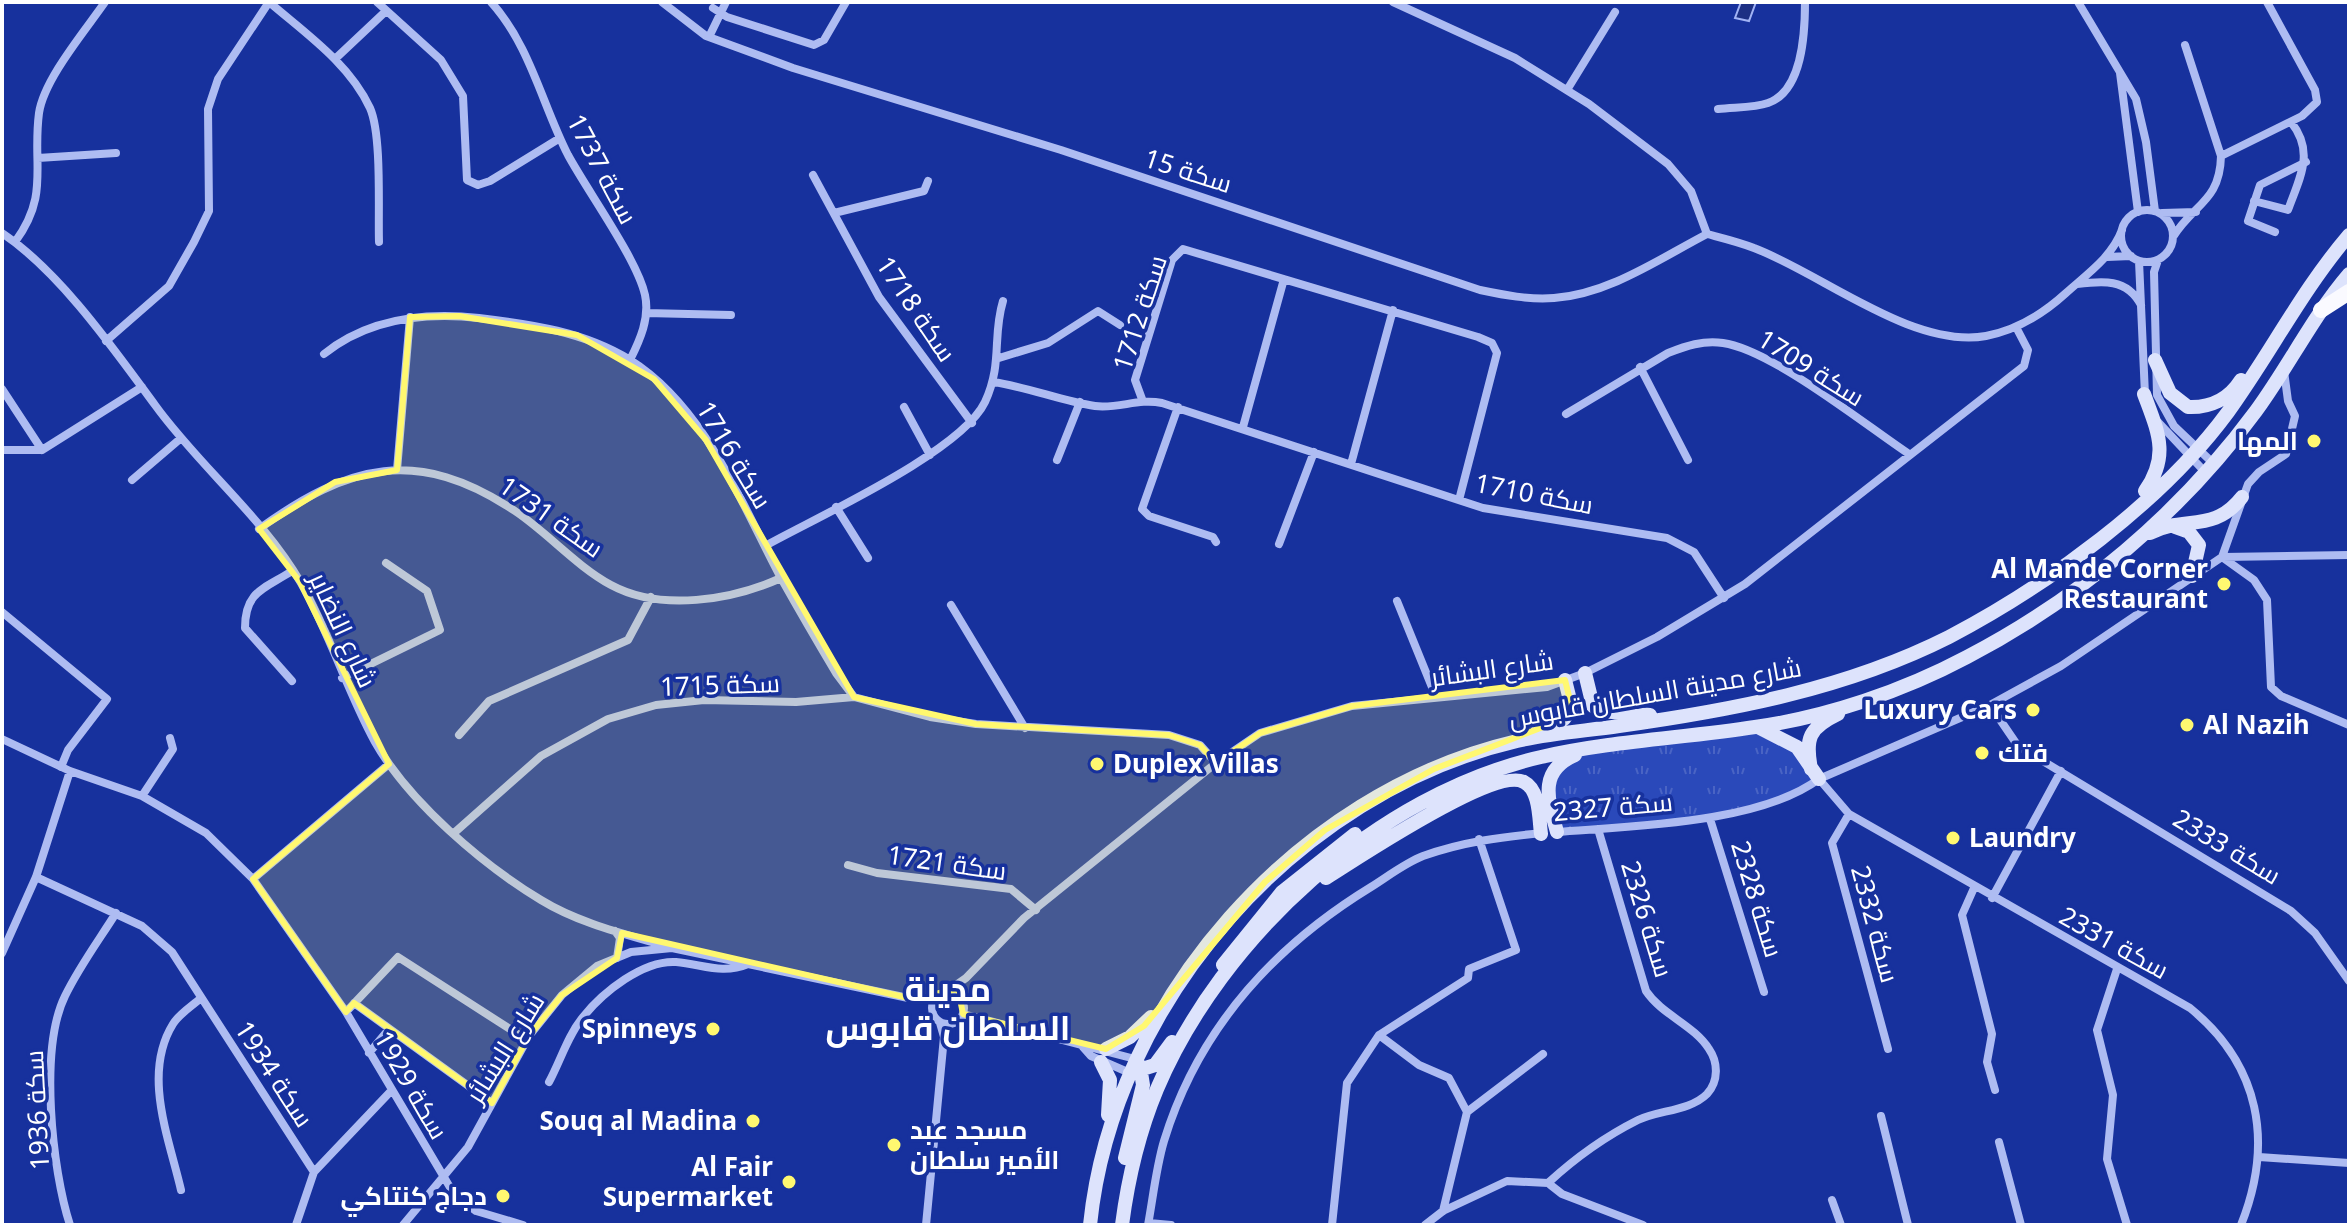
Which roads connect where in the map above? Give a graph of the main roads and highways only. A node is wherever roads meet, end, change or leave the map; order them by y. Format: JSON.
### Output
{"nodes":[{"id":1,"x":2346,"y":237,"type":"edge"},
{"id":2,"x":2349,"y":274,"type":"edge"},
{"id":3,"x":2349,"y":292,"type":"edge"},
{"id":4,"x":2298,"y":303,"type":"junction"},
{"id":5,"x":2321,"y":310,"type":"junction"},
{"id":6,"x":2155,"y":360,"type":"road end"},
{"id":7,"x":2144,"y":394,"type":"road end"},
{"id":8,"x":2242,"y":497,"type":"road end"},
{"id":9,"x":2130,"y":512,"type":"junction"},
{"id":10,"x":2170,"y":526,"type":"junction"},
{"id":11,"x":2142,"y":536,"type":"junction"},
{"id":12,"x":2192,"y":576,"type":"road end"},
{"id":13,"x":1585,"y":673,"type":"road end"},
{"id":14,"x":1565,"y":680,"type":"road end"},
{"id":15,"x":1886,"y":692,"type":"junction"},
{"id":16,"x":1674,"y":717,"type":"junction"},
{"id":17,"x":1758,"y":727,"type":"junction"},
{"id":18,"x":1516,"y":741,"type":"junction"},
{"id":19,"x":1602,"y":746,"type":"junction"},
{"id":20,"x":1463,"y":782,"type":"junction"},
{"id":21,"x":1557,"y":832,"type":"road end"},
{"id":22,"x":1541,"y":834,"type":"road end"},
{"id":23,"x":1292,"y":900,"type":"junction"},
{"id":24,"x":1164,"y":1002,"type":"junction"},
{"id":25,"x":1136,"y":1068,"type":"junction"},
{"id":26,"x":1105,"y":1143,"type":"junction"},
{"id":27,"x":1090,"y":1225,"type":"edge"},
{"id":28,"x":1114,"y":1225,"type":"edge"},
{"id":29,"x":1122,"y":1225,"type":"edge"}],
"edges":[{"from":1,"to":4,"type":"main road","name":"شارع مدينة السلطان قابوس"},
{"from":2,"to":5,"type":"main road","name":"شارع مدينة السلطان قابوس"},
{"from":3,"to":5,"type":"main road"},
{"from":4,"to":6,"type":"main road"},
{"from":4,"to":9,"type":"main road","name":"شارع مدينة السلطان قابوس"},
{"from":5,"to":11,"type":"main road","name":"شارع مدينة السلطان قابوس"},
{"from":7,"to":9,"type":"main road"},
{"from":8,"to":10,"type":"main road"},
{"from":9,"to":16,"type":"main road","name":"شارع مدينة السلطان قابوس"},
{"from":10,"to":11,"type":"main road"},
{"from":10,"to":12,"type":"main road"},
{"from":11,"to":15,"type":"main road","name":"شارع مدينة السلطان قابوس"},
{"from":13,"to":16,"type":"main road"},
{"from":14,"to":18,"type":"main road"},
{"from":15,"to":17,"type":"main road","name":"شارع مدينة السلطان قابوس"},
{"from":15,"to":17,"type":"main road"},
{"from":16,"to":18,"type":"main road","name":"شارع مدينة السلطان قابوس"},
{"from":17,"to":19,"type":"main road","name":"شارع مدينة السلطان قابوس"},
{"from":18,"to":24,"type":"main road","name":"شارع مدينة السلطان قابوس"},
{"from":19,"to":20,"type":"main road","name":"شارع مدينة السلطان قابوس"},
{"from":19,"to":21,"type":"main road"},
{"from":20,"to":23,"type":"main road","name":"شارع مدينة السلطان قابوس"},
{"from":20,"to":25,"type":"main road"},
{"from":22,"to":23,"type":"main road"},
{"from":23,"to":29,"type":"main road","name":"شارع مدينة السلطان قابوس"},
{"from":24,"to":25,"type":"main road","name":"شارع مدينة السلطان قابوس"},
{"from":24,"to":26,"type":"main road"},
{"from":25,"to":26,"type":"main road","name":"شارع مدينة السلطان قابوس"},
{"from":25,"to":28,"type":"main road"},
{"from":26,"to":27,"type":"main road","name":"شارع مدينة السلطان قابوس"}]}
